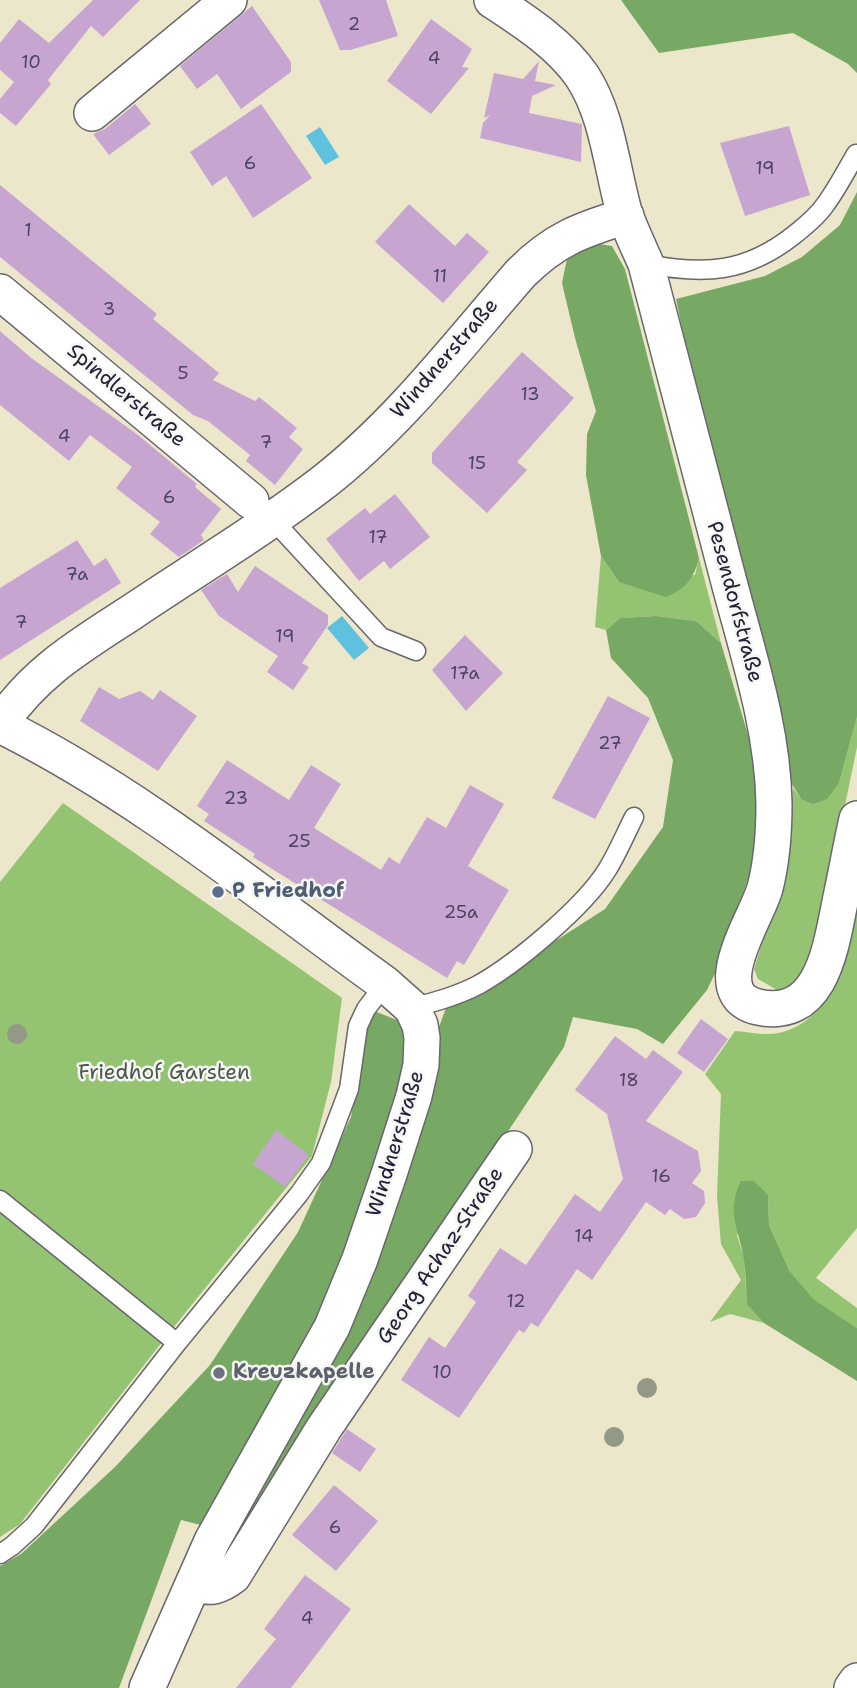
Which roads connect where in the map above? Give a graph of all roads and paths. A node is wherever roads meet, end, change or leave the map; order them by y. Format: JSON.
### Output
{"nodes":[{"id":1,"x":229,"y":0,"type":"edge"},
{"id":2,"x":492,"y":0,"type":"edge"},
{"id":3,"x":92,"y":113,"type":"dead end"},
{"id":4,"x":856,"y":154,"type":"edge"},
{"id":5,"x":626,"y":216,"type":"junction"},
{"id":6,"x":646,"y":264,"type":"junction"},
{"id":7,"x":0,"y":292,"type":"edge"},
{"id":8,"x":262,"y":510,"type":"junction"},
{"id":9,"x":416,"y":651,"type":"dead end"},
{"id":10,"x":0,"y":724,"type":"edge"},
{"id":11,"x":634,"y":817,"type":"dead end"},
{"id":12,"x":857,"y":819,"type":"edge"},
{"id":13,"x":385,"y":984,"type":"junction"},
{"id":14,"x":412,"y":1008,"type":"junction"},
{"id":15,"x":514,"y":1149,"type":"dead end"},
{"id":16,"x":0,"y":1200,"type":"edge"},
{"id":17,"x":177,"y":1343,"type":"junction"},
{"id":18,"x":0,"y":1554,"type":"edge"},
{"id":19,"x":195,"y":1584,"type":"junction"},
{"id":20,"x":857,"y":1681,"type":"edge"},
{"id":21,"x":147,"y":1688,"type":"edge"},
{"id":22,"x":852,"y":1688,"type":"edge"}],
"edges":[{"from":1,"to":3,"type":"street"},
{"from":2,"to":5,"type":"street","name":"Pesendorfstraße"},
{"from":4,"to":6,"type":"lane"},
{"from":5,"to":6,"type":"street","name":"Pesendorfstraße"},
{"from":5,"to":8,"type":"street","name":"Windnerstraße"},
{"from":6,"to":12,"type":"street","name":"Pesendorfstraße"},
{"from":7,"to":8,"type":"street","name":"Spindlerstraße"},
{"from":8,"to":9,"type":"lane"},
{"from":8,"to":10,"type":"street","name":"Windnerstraße"},
{"from":10,"to":13,"type":"street","name":"Windnerstraße"},
{"from":11,"to":14,"type":"lane"},
{"from":13,"to":14,"type":"street","name":"Windnerstraße"},
{"from":13,"to":17,"type":"lane"},
{"from":14,"to":19,"type":"street","name":"Windnerstraße"},
{"from":15,"to":19,"type":"street","name":"Georg Achaz-Straße"},
{"from":16,"to":17,"type":"lane"},
{"from":17,"to":18,"type":"lane"},
{"from":19,"to":21,"type":"street","name":"Windnerstraße"},
{"from":20,"to":22,"type":"street"}]}
